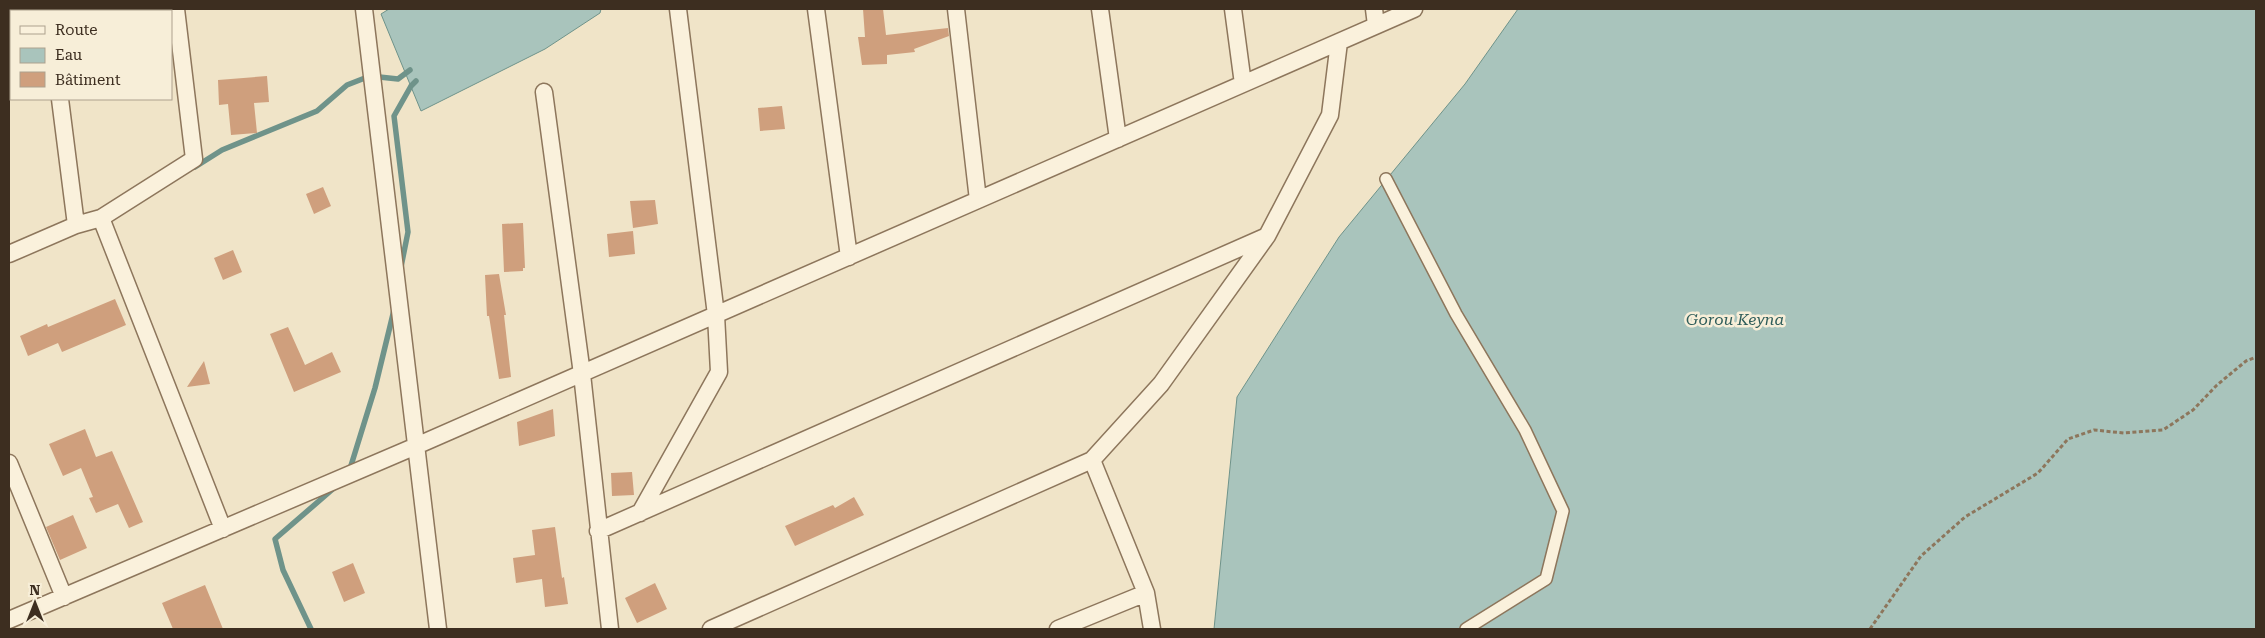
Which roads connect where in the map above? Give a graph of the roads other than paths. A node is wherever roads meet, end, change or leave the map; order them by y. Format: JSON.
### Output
{"nodes":[{"id":1,"x":176,"y":9,"type":"edge"},
{"id":2,"x":364,"y":9,"type":"edge"},
{"id":3,"x":678,"y":9,"type":"edge"},
{"id":4,"x":816,"y":9,"type":"edge"},
{"id":5,"x":956,"y":9,"type":"edge"},
{"id":6,"x":1100,"y":9,"type":"edge"},
{"id":7,"x":1233,"y":9,"type":"edge"},
{"id":8,"x":1414,"y":9,"type":"edge"},
{"id":9,"x":1375,"y":17,"type":"edge"},
{"id":10,"x":1339,"y":42,"type":"junction"},
{"id":11,"x":1243,"y":84,"type":"junction"},
{"id":12,"x":544,"y":92,"type":"dead end"},
{"id":13,"x":60,"y":100,"type":"edge"},
{"id":14,"x":1118,"y":139,"type":"junction"},
{"id":15,"x":1386,"y":180,"type":"dead end"},
{"id":16,"x":978,"y":200,"type":"junction"},
{"id":17,"x":100,"y":218,"type":"junction"},
{"id":18,"x":76,"y":224,"type":"junction"},
{"id":19,"x":1267,"y":236,"type":"junction"},
{"id":20,"x":9,"y":254,"type":"edge"},
{"id":21,"x":849,"y":256,"type":"junction"},
{"id":22,"x":716,"y":315,"type":"junction"},
{"id":23,"x":582,"y":374,"type":"junction"},
{"id":24,"x":416,"y":446,"type":"junction"},
{"id":25,"x":1092,"y":460,"type":"junction"},
{"id":26,"x":9,"y":463,"type":"edge"},
{"id":27,"x":640,"y":513,"type":"junction"},
{"id":28,"x":223,"y":529,"type":"junction"},
{"id":29,"x":598,"y":531,"type":"junction"},
{"id":30,"x":1146,"y":593,"type":"junction"},
{"id":31,"x":64,"y":597,"type":"junction"},
{"id":32,"x":9,"y":620,"type":"edge"},
{"id":33,"x":438,"y":629,"type":"edge"},
{"id":34,"x":610,"y":629,"type":"edge"},
{"id":35,"x":711,"y":629,"type":"edge"},
{"id":36,"x":1058,"y":629,"type":"edge"},
{"id":37,"x":1152,"y":629,"type":"edge"},
{"id":38,"x":1466,"y":629,"type":"edge"}],
"edges":[{"from":1,"to":17,"type":"street"},
{"from":2,"to":24,"type":"street"},
{"from":3,"to":22,"type":"street"},
{"from":4,"to":21,"type":"street"},
{"from":5,"to":16,"type":"street"},
{"from":6,"to":14,"type":"street"},
{"from":7,"to":11,"type":"street"},
{"from":8,"to":9,"type":"street"},
{"from":9,"to":10,"type":"street"},
{"from":10,"to":11,"type":"street"},
{"from":10,"to":19,"type":"street"},
{"from":11,"to":14,"type":"street"},
{"from":12,"to":23,"type":"street"},
{"from":13,"to":18,"type":"street"},
{"from":14,"to":16,"type":"street"},
{"from":15,"to":38,"type":"street"},
{"from":16,"to":21,"type":"street"},
{"from":17,"to":18,"type":"street"},
{"from":17,"to":28,"type":"street"},
{"from":18,"to":20,"type":"street"},
{"from":19,"to":25,"type":"street"},
{"from":19,"to":27,"type":"street"},
{"from":21,"to":22,"type":"street"},
{"from":22,"to":23,"type":"street"},
{"from":22,"to":27,"type":"street"},
{"from":23,"to":24,"type":"street"},
{"from":23,"to":29,"type":"street"},
{"from":24,"to":28,"type":"street"},
{"from":24,"to":33,"type":"street"},
{"from":25,"to":30,"type":"street"},
{"from":25,"to":35,"type":"street"},
{"from":26,"to":31,"type":"street"},
{"from":27,"to":29,"type":"street"},
{"from":28,"to":31,"type":"street"},
{"from":29,"to":34,"type":"street"},
{"from":30,"to":36,"type":"street"},
{"from":30,"to":37,"type":"street"},
{"from":31,"to":32,"type":"street"}]}
